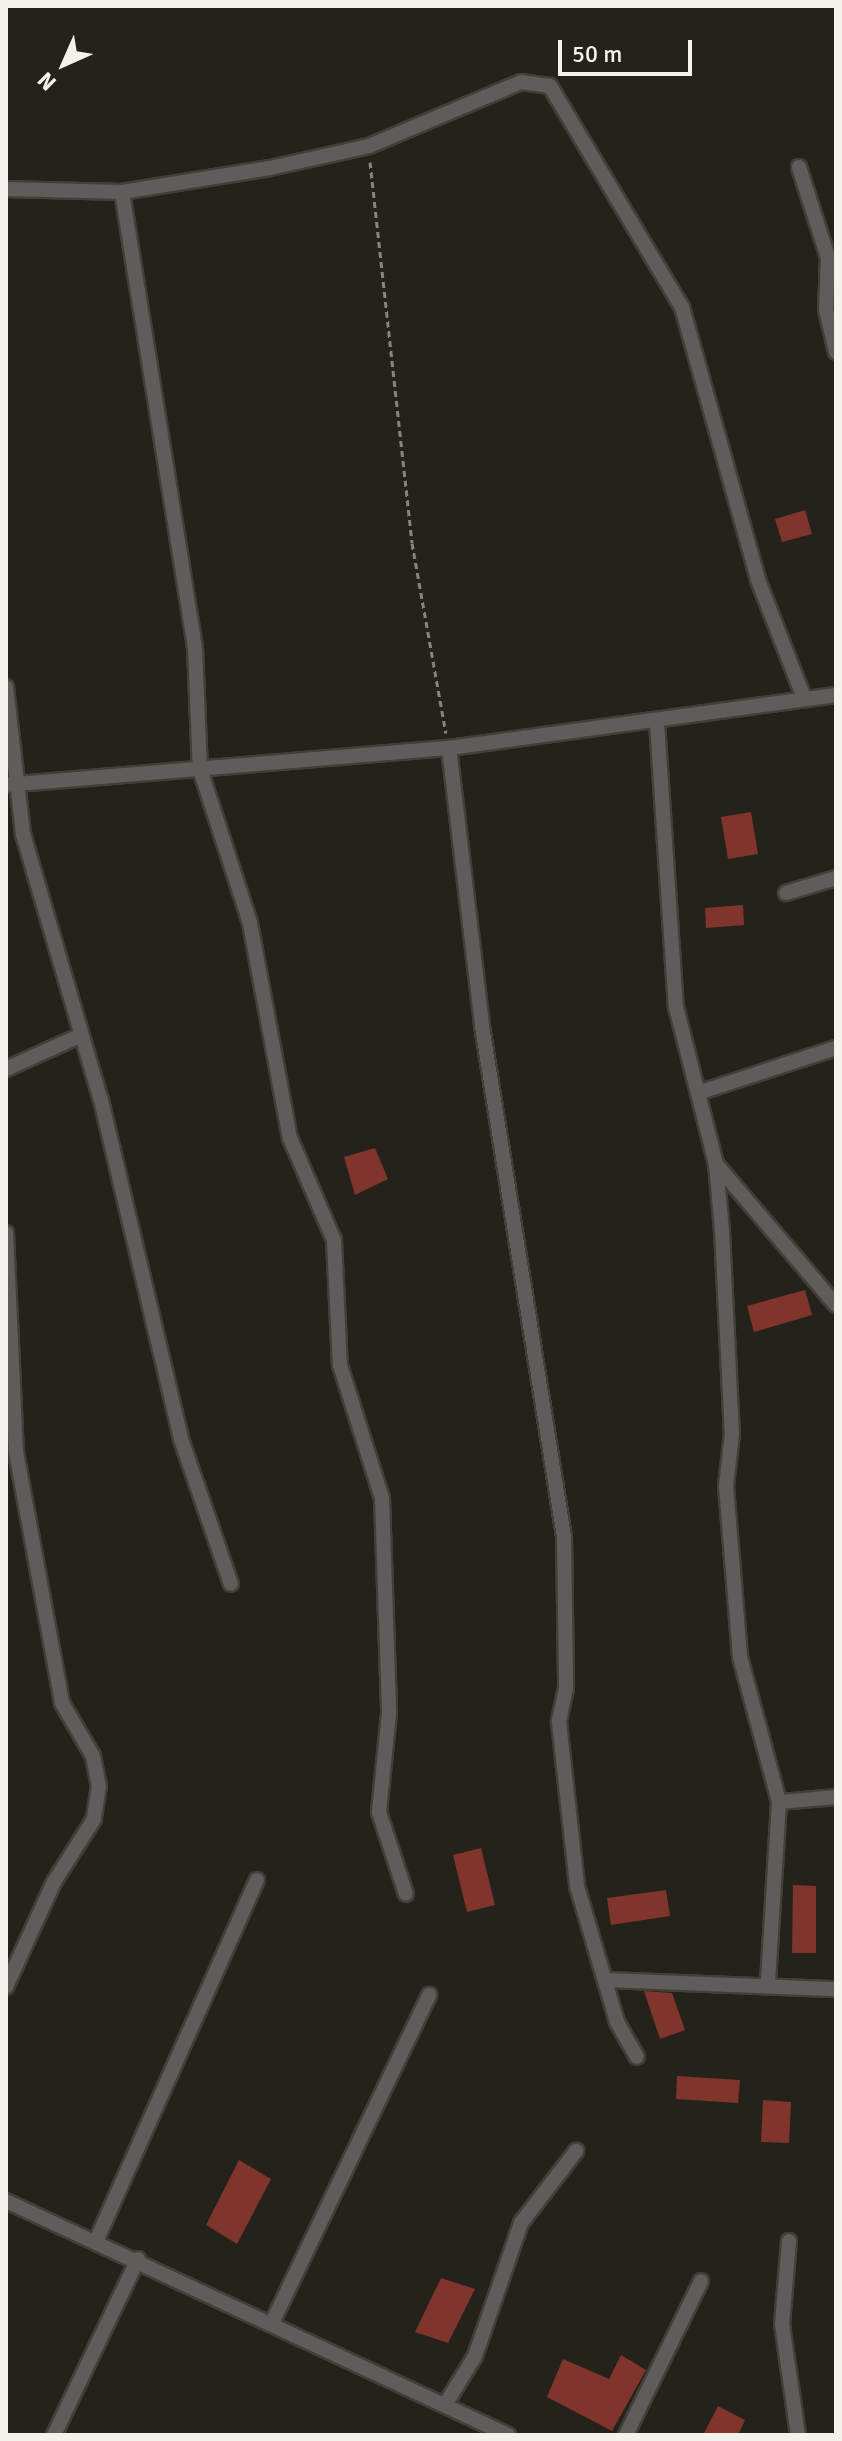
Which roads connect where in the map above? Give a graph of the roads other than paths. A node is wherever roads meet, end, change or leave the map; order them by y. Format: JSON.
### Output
{"nodes":[{"id":1,"x":799,"y":167,"type":"dead end"},
{"id":2,"x":6,"y":189,"type":"edge"},
{"id":3,"x":122,"y":192,"type":"junction"},
{"id":4,"x":836,"y":352,"type":"edge"},
{"id":5,"x":6,"y":687,"type":"edge"},
{"id":6,"x":836,"y":695,"type":"edge"},
{"id":7,"x":804,"y":698,"type":"junction"},
{"id":8,"x":657,"y":723,"type":"junction"},
{"id":9,"x":449,"y":748,"type":"junction"},
{"id":10,"x":200,"y":769,"type":"junction"},
{"id":11,"x":13,"y":785,"type":"edge"},
{"id":12,"x":836,"y":878,"type":"edge"},
{"id":13,"x":786,"y":893,"type":"dead end"},
{"id":14,"x":79,"y":1036,"type":"junction"},
{"id":15,"x":836,"y":1048,"type":"edge"},
{"id":16,"x":6,"y":1069,"type":"edge"},
{"id":17,"x":698,"y":1093,"type":"junction"},
{"id":18,"x":716,"y":1164,"type":"junction"},
{"id":19,"x":6,"y":1233,"type":"edge"},
{"id":20,"x":836,"y":1305,"type":"edge"},
{"id":21,"x":231,"y":1584,"type":"dead end"},
{"id":22,"x":836,"y":1797,"type":"edge"},
{"id":23,"x":779,"y":1802,"type":"junction"},
{"id":24,"x":257,"y":1880,"type":"dead end"},
{"id":25,"x":406,"y":1894,"type":"dead end"},
{"id":26,"x":608,"y":1980,"type":"junction"},
{"id":27,"x":768,"y":1981,"type":"junction"},
{"id":28,"x":6,"y":1987,"type":"edge"},
{"id":29,"x":836,"y":1989,"type":"edge"},
{"id":30,"x":429,"y":1995,"type":"dead end"},
{"id":31,"x":637,"y":2057,"type":"dead end"},
{"id":32,"x":576,"y":2151,"type":"dead end"},
{"id":33,"x":6,"y":2201,"type":"edge"},
{"id":34,"x":97,"y":2239,"type":"junction"},
{"id":35,"x":789,"y":2241,"type":"dead end"},
{"id":36,"x":138,"y":2259,"type":"junction"},
{"id":37,"x":701,"y":2281,"type":"dead end"},
{"id":38,"x":272,"y":2323,"type":"junction"},
{"id":39,"x":445,"y":2405,"type":"junction"},
{"id":40,"x":54,"y":2435,"type":"edge"},
{"id":41,"x":508,"y":2435,"type":"edge"},
{"id":42,"x":626,"y":2435,"type":"edge"},
{"id":43,"x":798,"y":2435,"type":"edge"}],
"edges":[{"from":1,"to":4,"type":"street"},
{"from":2,"to":3,"type":"street"},
{"from":3,"to":7,"type":"street"},
{"from":3,"to":10,"type":"street"},
{"from":5,"to":11,"type":"street"},
{"from":6,"to":7,"type":"street"},
{"from":7,"to":8,"type":"street"},
{"from":8,"to":9,"type":"street"},
{"from":8,"to":17,"type":"street"},
{"from":9,"to":10,"type":"street"},
{"from":9,"to":26,"type":"street"},
{"from":10,"to":11,"type":"street"},
{"from":10,"to":25,"type":"street"},
{"from":11,"to":14,"type":"street"},
{"from":12,"to":13,"type":"street"},
{"from":14,"to":16,"type":"street"},
{"from":14,"to":21,"type":"street"},
{"from":15,"to":17,"type":"street"},
{"from":17,"to":18,"type":"street"},
{"from":18,"to":20,"type":"street"},
{"from":18,"to":23,"type":"street"},
{"from":19,"to":28,"type":"street"},
{"from":22,"to":23,"type":"street"},
{"from":23,"to":27,"type":"street"},
{"from":24,"to":34,"type":"street"},
{"from":26,"to":27,"type":"street"},
{"from":26,"to":31,"type":"street"},
{"from":27,"to":29,"type":"street"},
{"from":30,"to":38,"type":"street"},
{"from":32,"to":39,"type":"street"},
{"from":33,"to":34,"type":"street"},
{"from":34,"to":36,"type":"street"},
{"from":35,"to":43,"type":"street"},
{"from":36,"to":38,"type":"street"},
{"from":36,"to":40,"type":"street"},
{"from":37,"to":42,"type":"street"},
{"from":38,"to":39,"type":"street"},
{"from":39,"to":41,"type":"street"}]}
